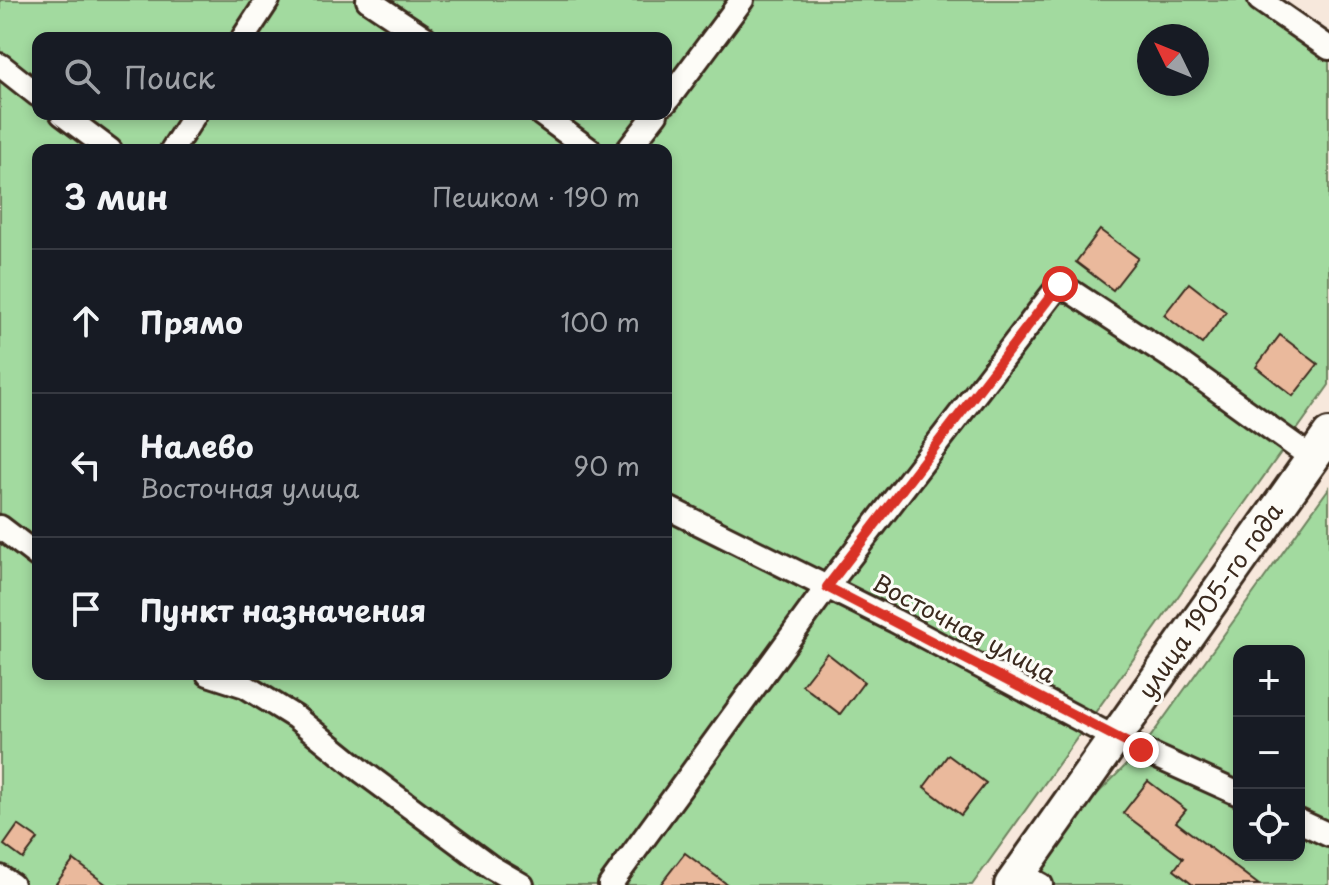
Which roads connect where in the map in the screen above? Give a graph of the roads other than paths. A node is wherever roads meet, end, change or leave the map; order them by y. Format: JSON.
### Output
{"nodes":[{"id":1,"x":268,"y":0,"type":"edge"},
{"id":2,"x":368,"y":0,"type":"edge"},
{"id":3,"x":742,"y":0,"type":"edge"},
{"id":4,"x":1260,"y":0,"type":"edge"},
{"id":5,"x":247,"y":32,"type":"edge"},
{"id":6,"x":416,"y":32,"type":"edge"},
{"id":7,"x":1329,"y":48,"type":"edge"},
{"id":8,"x":0,"y":65,"type":"edge"},
{"id":9,"x":32,"y":90,"type":"edge"},
{"id":10,"x":672,"y":94,"type":"edge"},
{"id":11,"x":70,"y":120,"type":"edge"},
{"id":12,"x":191,"y":120,"type":"edge"},
{"id":13,"x":549,"y":120,"type":"edge"},
{"id":14,"x":651,"y":120,"type":"edge"},
{"id":15,"x":102,"y":144,"type":"edge"},
{"id":16,"x":176,"y":144,"type":"edge"},
{"id":17,"x":582,"y":144,"type":"edge"},
{"id":18,"x":633,"y":144,"type":"edge"},
{"id":19,"x":1320,"y":446,"type":"edge"},
{"id":20,"x":672,"y":510,"type":"edge"},
{"id":21,"x":0,"y":527,"type":"edge"},
{"id":22,"x":32,"y":551,"type":"edge"},
{"id":23,"x":827,"y":587,"type":"junction"},
{"id":24,"x":249,"y":680,"type":"edge"},
{"id":25,"x":1113,"y":737,"type":"junction"},
{"id":26,"x":1233,"y":791,"type":"edge"},
{"id":27,"x":1305,"y":824,"type":"edge"},
{"id":28,"x":1329,"y":835,"type":"edge"},
{"id":29,"x":0,"y":877,"type":"edge"},
{"id":30,"x":1024,"y":881,"type":"edge"},
{"id":31,"x":12,"y":885,"type":"edge"},
{"id":32,"x":522,"y":885,"type":"edge"},
{"id":33,"x":610,"y":885,"type":"edge"}],
"edges":[{"from":1,"to":5,"type":"street"},
{"from":2,"to":6,"type":"street"},
{"from":3,"to":10,"type":"street"},
{"from":4,"to":7,"type":"street"},
{"from":8,"to":9,"type":"street"},
{"from":11,"to":15,"type":"street"},
{"from":12,"to":16,"type":"street"},
{"from":13,"to":17,"type":"street"},
{"from":14,"to":18,"type":"street"},
{"from":19,"to":23,"type":"street"},
{"from":19,"to":25,"type":"street","name":"улица 1905-го года"},
{"from":20,"to":23,"type":"street","name":"Восточная улица"},
{"from":21,"to":22,"type":"street"},
{"from":23,"to":25,"type":"street","name":"Восточная улица"},
{"from":23,"to":33,"type":"street"},
{"from":24,"to":32,"type":"street"},
{"from":25,"to":26,"type":"street","name":"Восточная улица"},
{"from":25,"to":30,"type":"street","name":"улица 1905-го года"},
{"from":27,"to":28,"type":"street"},
{"from":29,"to":31,"type":"street"}]}
